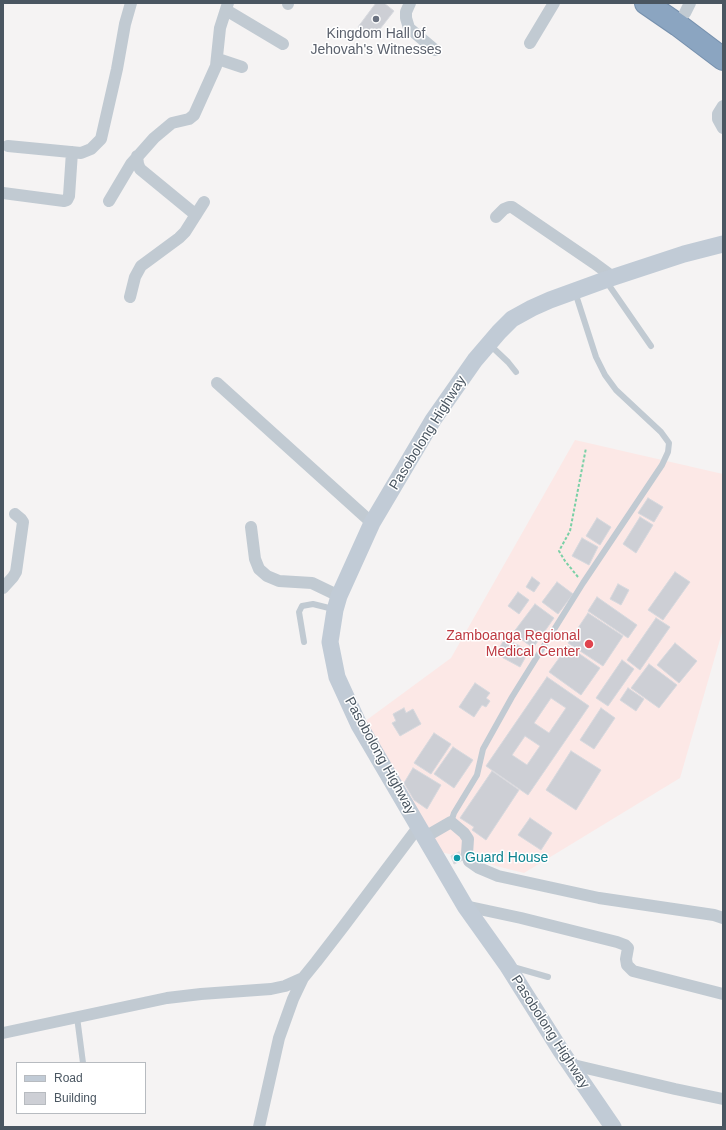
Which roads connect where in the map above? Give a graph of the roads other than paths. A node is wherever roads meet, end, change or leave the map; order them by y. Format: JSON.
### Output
{"nodes":[{"id":1,"x":131,"y":3,"type":"edge"},
{"id":2,"x":410,"y":3,"type":"edge"},
{"id":3,"x":554,"y":3,"type":"edge"},
{"id":4,"x":646,"y":3,"type":"edge"},
{"id":5,"x":227,"y":6,"type":"edge"},
{"id":6,"x":682,"y":6,"type":"edge"},
{"id":7,"x":530,"y":42,"type":"dead end"},
{"id":8,"x":723,"y":43,"type":"edge"},
{"id":9,"x":283,"y":44,"type":"dead end"},
{"id":10,"x":435,"y":50,"type":"dead end"},
{"id":11,"x":218,"y":59,"type":"junction"},
{"id":12,"x":723,"y":60,"type":"edge"},
{"id":13,"x":242,"y":68,"type":"dead end"},
{"id":14,"x":723,"y":106,"type":"edge"},
{"id":15,"x":723,"y":128,"type":"edge"},
{"id":16,"x":8,"y":146,"type":"dead end"},
{"id":17,"x":72,"y":152,"type":"junction"},
{"id":18,"x":137,"y":156,"type":"junction"},
{"id":19,"x":3,"y":193,"type":"edge"},
{"id":20,"x":109,"y":201,"type":"dead end"},
{"id":21,"x":204,"y":202,"type":"dead end"},
{"id":22,"x":196,"y":215,"type":"junction"},
{"id":23,"x":496,"y":218,"type":"dead end"},
{"id":24,"x":723,"y":244,"type":"edge"},
{"id":25,"x":609,"y":279,"type":"junction"},
{"id":26,"x":574,"y":290,"type":"junction"},
{"id":27,"x":130,"y":297,"type":"dead end"},
{"id":28,"x":489,"y":344,"type":"junction"},
{"id":29,"x":651,"y":346,"type":"dead end"},
{"id":30,"x":516,"y":372,"type":"dead end"},
{"id":31,"x":217,"y":383,"type":"dead end"},
{"id":32,"x":15,"y":514,"type":"dead end"},
{"id":33,"x":372,"y":523,"type":"junction"},
{"id":34,"x":252,"y":527,"type":"dead end"},
{"id":35,"x":3,"y":588,"type":"edge"},
{"id":36,"x":337,"y":603,"type":"junction"},
{"id":37,"x":304,"y":642,"type":"dead end"},
{"id":38,"x":451,"y":822,"type":"junction"},
{"id":39,"x":422,"y":831,"type":"junction"},
{"id":40,"x":465,"y":906,"type":"junction"},
{"id":41,"x":723,"y":918,"type":"edge"},
{"id":42,"x":507,"y":965,"type":"junction"},
{"id":43,"x":548,"y":976,"type":"dead end"},
{"id":44,"x":303,"y":978,"type":"junction"},
{"id":45,"x":723,"y":994,"type":"edge"},
{"id":46,"x":77,"y":1017,"type":"junction"},
{"id":47,"x":3,"y":1033,"type":"edge"},
{"id":48,"x":83,"y":1062,"type":"edge"},
{"id":49,"x":569,"y":1064,"type":"junction"},
{"id":50,"x":723,"y":1099,"type":"edge"},
{"id":51,"x":260,"y":1127,"type":"edge"},
{"id":52,"x":613,"y":1127,"type":"edge"}],
"edges":[{"from":1,"to":17,"type":"street"},
{"from":2,"to":10,"type":"street"},
{"from":3,"to":7,"type":"street"},
{"from":4,"to":12,"type":"highway"},
{"from":5,"to":9,"type":"street"},
{"from":5,"to":11,"type":"street"},
{"from":6,"to":8,"type":"highway"},
{"from":11,"to":13,"type":"street"},
{"from":11,"to":18,"type":"street"},
{"from":14,"to":15,"type":"street"},
{"from":16,"to":17,"type":"street"},
{"from":17,"to":19,"type":"street"},
{"from":18,"to":20,"type":"street"},
{"from":18,"to":22,"type":"street"},
{"from":21,"to":22,"type":"street"},
{"from":22,"to":27,"type":"street"},
{"from":23,"to":25,"type":"street"},
{"from":24,"to":25,"type":"street","name":"Pasobolong Highway"},
{"from":25,"to":26,"type":"street","name":"Pasobolong Highway"},
{"from":25,"to":29,"type":"lane"},
{"from":26,"to":28,"type":"street","name":"Pasobolong Highway"},
{"from":26,"to":38,"type":"lane"},
{"from":28,"to":30,"type":"lane"},
{"from":28,"to":33,"type":"street","name":"Pasobolong Highway"},
{"from":31,"to":33,"type":"street"},
{"from":32,"to":35,"type":"street"},
{"from":33,"to":36,"type":"street","name":"Pasobolong Highway"},
{"from":34,"to":36,"type":"street"},
{"from":36,"to":37,"type":"lane"},
{"from":36,"to":39,"type":"street","name":"Pasobolong Highway"},
{"from":38,"to":39,"type":"street"},
{"from":38,"to":41,"type":"street"},
{"from":39,"to":40,"type":"street","name":"Pasobolong Highway"},
{"from":39,"to":44,"type":"street"},
{"from":40,"to":42,"type":"street","name":"Pasobolong Highway"},
{"from":40,"to":45,"type":"street"},
{"from":42,"to":43,"type":"lane"},
{"from":42,"to":49,"type":"street","name":"Pasobolong Highway"},
{"from":44,"to":46,"type":"street"},
{"from":44,"to":51,"type":"street"},
{"from":46,"to":47,"type":"street"},
{"from":46,"to":48,"type":"lane"},
{"from":49,"to":50,"type":"street"},
{"from":49,"to":52,"type":"street","name":"Pasobolong Highway"}]}
